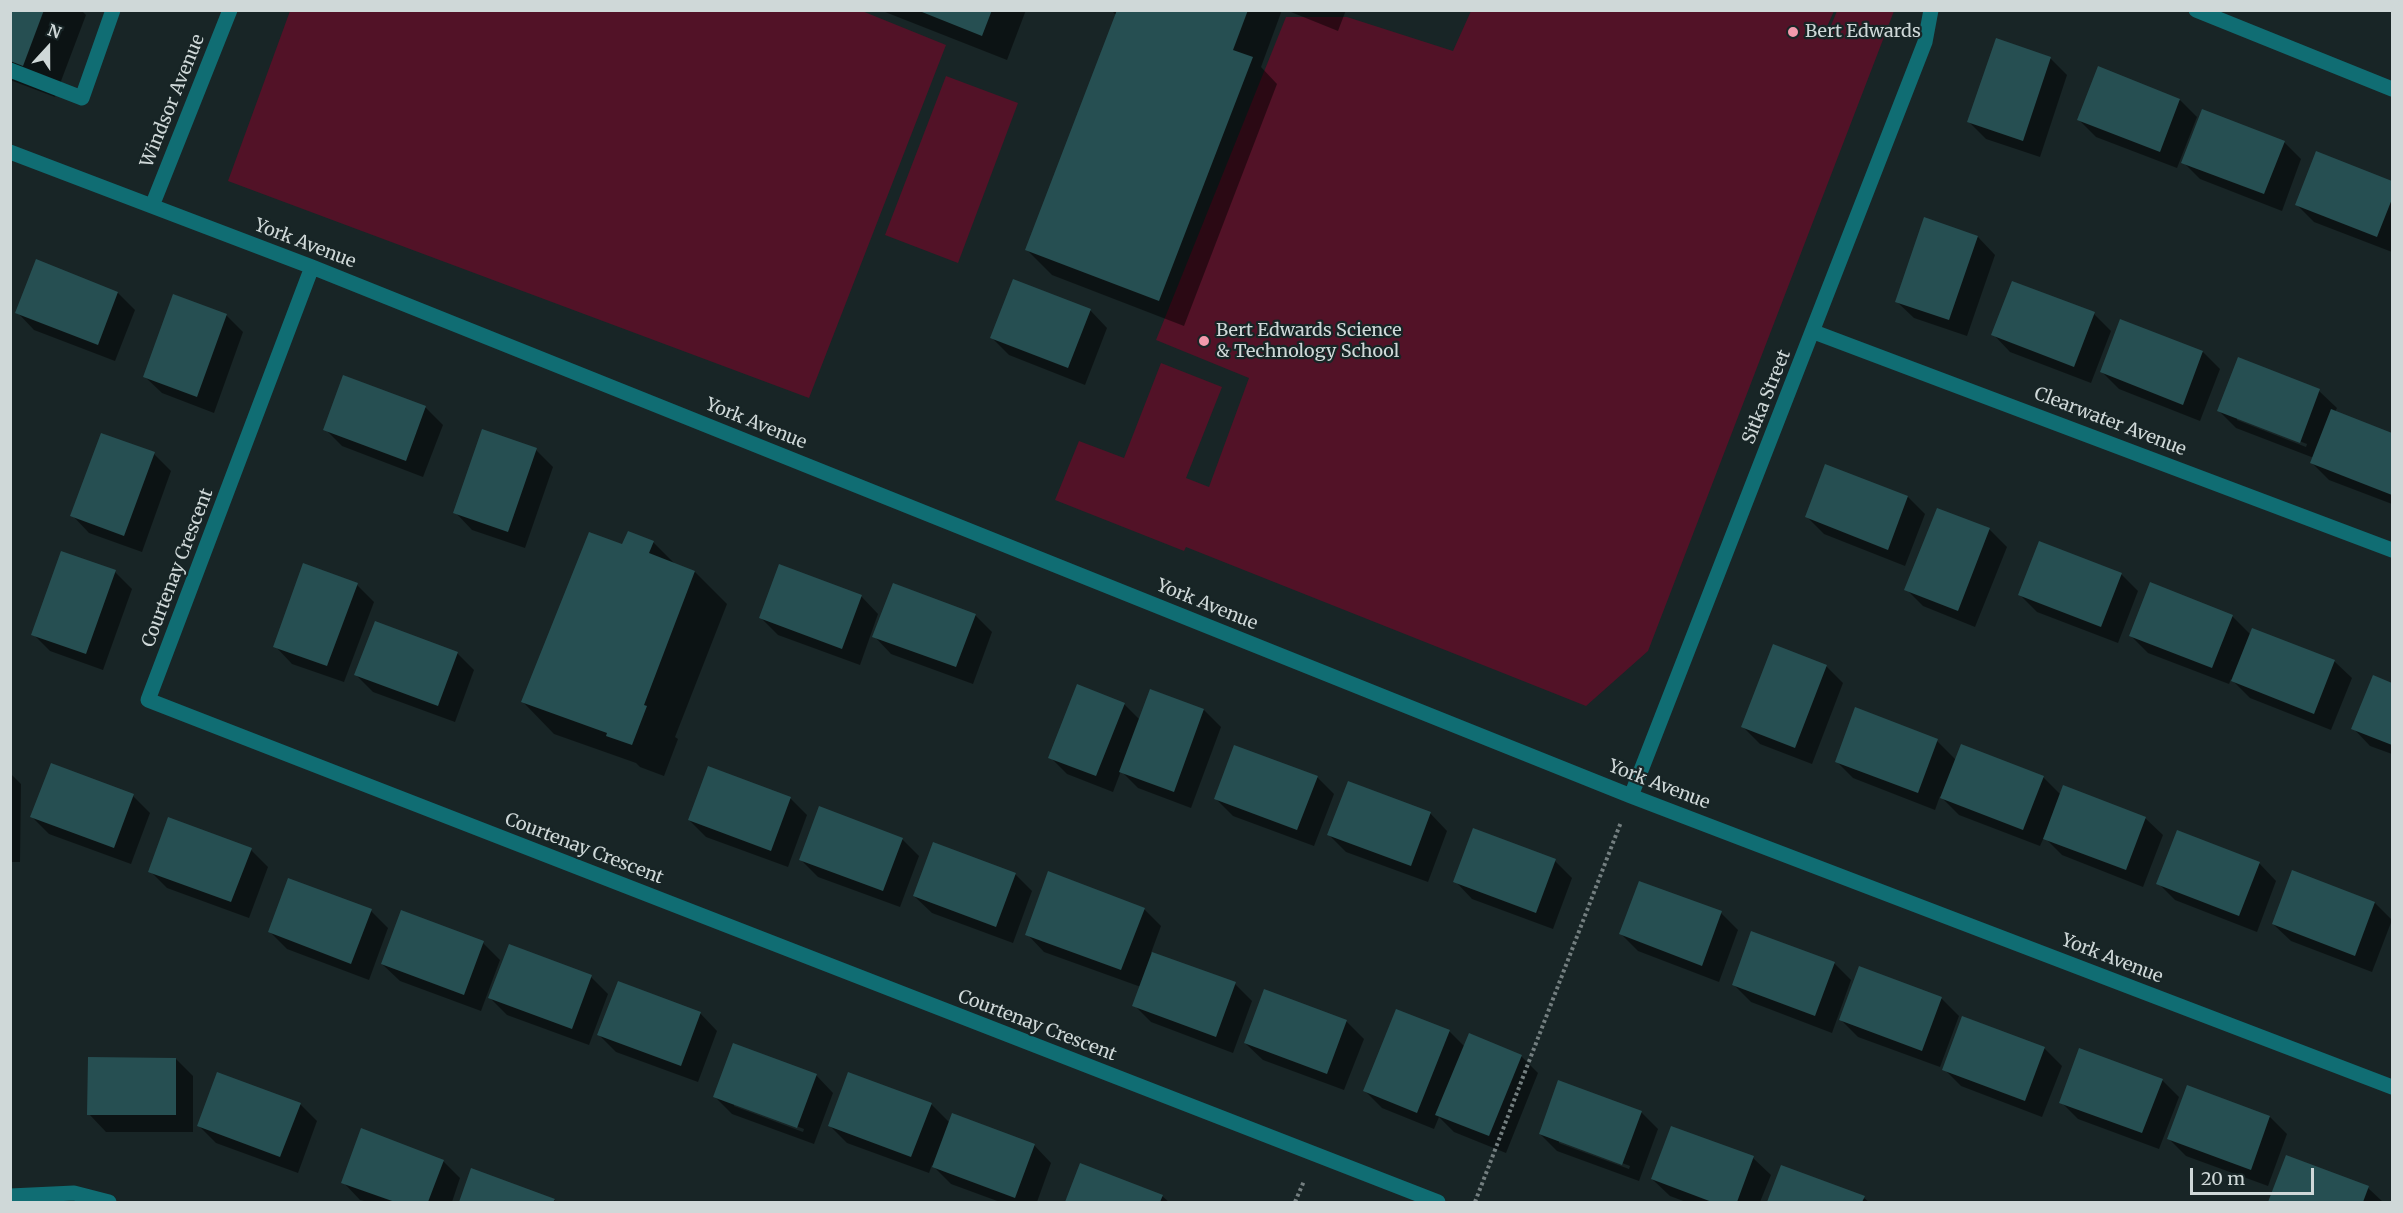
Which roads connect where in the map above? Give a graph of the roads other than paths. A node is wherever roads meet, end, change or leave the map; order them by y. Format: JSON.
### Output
{"nodes":[{"id":1,"x":112,"y":10,"type":"edge"},
{"id":2,"x":230,"y":10,"type":"edge"},
{"id":3,"x":1931,"y":10,"type":"edge"},
{"id":4,"x":2196,"y":10,"type":"edge"},
{"id":5,"x":10,"y":70,"type":"edge"},
{"id":6,"x":2392,"y":89,"type":"edge"},
{"id":7,"x":10,"y":152,"type":"edge"},
{"id":8,"x":152,"y":206,"type":"junction"},
{"id":9,"x":312,"y":267,"type":"junction"},
{"id":10,"x":1814,"y":332,"type":"junction"},
{"id":11,"x":2392,"y":550,"type":"edge"},
{"id":12,"x":1631,"y":796,"type":"junction"},
{"id":13,"x":2392,"y":1087,"type":"edge"},
{"id":14,"x":10,"y":1196,"type":"edge"},
{"id":15,"x":109,"y":1203,"type":"edge"},
{"id":16,"x":1438,"y":1203,"type":"edge"}],
"edges":[{"from":1,"to":5,"type":"street"},
{"from":2,"to":8,"type":"street","name":"Windsor Avenue"},
{"from":3,"to":10,"type":"street","name":"Sitka Street"},
{"from":4,"to":6,"type":"street"},
{"from":7,"to":8,"type":"street","name":"York Avenue"},
{"from":8,"to":9,"type":"street","name":"York Avenue"},
{"from":9,"to":12,"type":"street","name":"York Avenue"},
{"from":9,"to":16,"type":"street","name":"Courtenay Crescent"},
{"from":10,"to":11,"type":"street","name":"Clearwater Avenue"},
{"from":10,"to":12,"type":"street","name":"Sitka Street"},
{"from":12,"to":13,"type":"street","name":"York Avenue"},
{"from":14,"to":15,"type":"street"}]}
